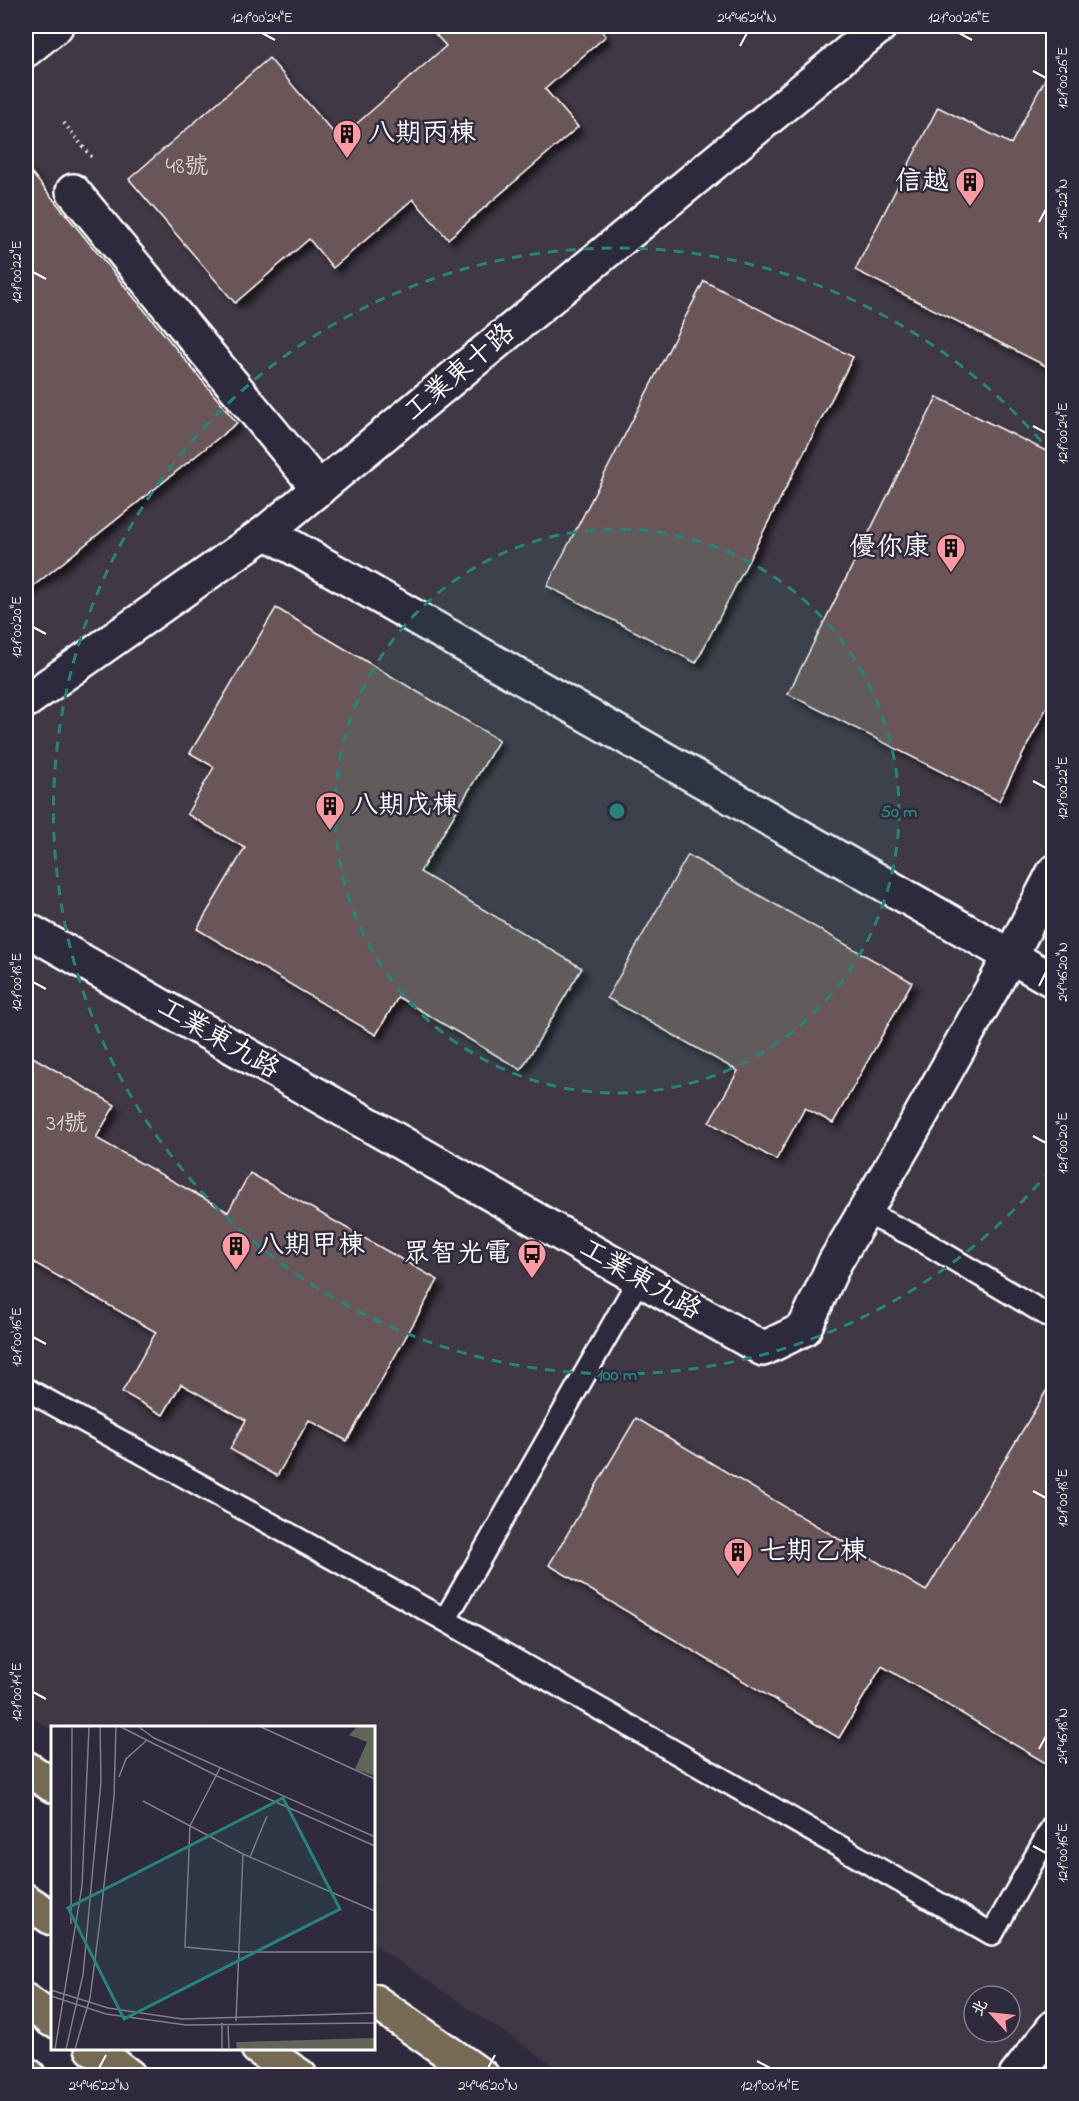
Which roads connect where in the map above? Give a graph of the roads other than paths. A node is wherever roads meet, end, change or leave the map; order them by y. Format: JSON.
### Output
{"nodes":[{"id":1,"x":56,"y":26,"type":"edge"},
{"id":2,"x":880,"y":26,"type":"edge"},
{"id":3,"x":26,"y":50,"type":"edge"},
{"id":4,"x":73,"y":191,"type":"dead end"},
{"id":5,"x":319,"y":489,"type":"junction"},
{"id":6,"x":266,"y":532,"type":"junction"},
{"id":7,"x":26,"y":701,"type":"edge"},
{"id":8,"x":1053,"y":872,"type":"edge"},
{"id":9,"x":26,"y":929,"type":"edge"},
{"id":10,"x":1010,"y":957,"type":"junction"},
{"id":11,"x":1053,"y":981,"type":"edge"},
{"id":12,"x":864,"y":1212,"type":"junction"},
{"id":13,"x":639,"y":1278,"type":"junction"},
{"id":14,"x":1053,"y":1319,"type":"edge"},
{"id":15,"x":26,"y":1389,"type":"edge"},
{"id":16,"x":445,"y":1620,"type":"junction"},
{"id":17,"x":26,"y":1768,"type":"edge"},
{"id":18,"x":51,"y":1784,"type":"edge"},
{"id":19,"x":1053,"y":1824,"type":"edge"},
{"id":20,"x":26,"y":1901,"type":"edge"},
{"id":21,"x":51,"y":1917,"type":"edge"},
{"id":22,"x":26,"y":2001,"type":"edge"},
{"id":23,"x":375,"y":2002,"type":"edge"},
{"id":24,"x":51,"y":2019,"type":"edge"},
{"id":25,"x":1053,"y":2027,"type":"edge"},
{"id":26,"x":93,"y":2050,"type":"edge"},
{"id":27,"x":260,"y":2050,"type":"edge"},
{"id":28,"x":129,"y":2076,"type":"edge"},
{"id":29,"x":300,"y":2076,"type":"edge"},
{"id":30,"x":482,"y":2076,"type":"edge"},
{"id":31,"x":1016,"y":2076,"type":"edge"}],
"edges":[{"from":1,"to":3,"type":"street"},
{"from":2,"to":5,"type":"street","name":"工業東十路"},
{"from":4,"to":5,"type":"street"},
{"from":5,"to":6,"type":"street","name":"工業東十路"},
{"from":6,"to":7,"type":"street","name":"工業東十路"},
{"from":6,"to":10,"type":"street"},
{"from":8,"to":10,"type":"street","name":"工業東九路"},
{"from":9,"to":13,"type":"street","name":"工業東九路"},
{"from":10,"to":11,"type":"street"},
{"from":10,"to":12,"type":"street","name":"工業東九路"},
{"from":12,"to":13,"type":"street","name":"工業東九路"},
{"from":12,"to":14,"type":"lane"},
{"from":13,"to":16,"type":"lane"},
{"from":15,"to":16,"type":"lane"},
{"from":16,"to":19,"type":"lane"},
{"from":17,"to":18,"type":"highway"},
{"from":20,"to":21,"type":"highway"},
{"from":22,"to":24,"type":"highway"},
{"from":23,"to":30,"type":"highway"},
{"from":25,"to":31,"type":"street"},
{"from":26,"to":28,"type":"highway"},
{"from":27,"to":29,"type":"highway"}]}
